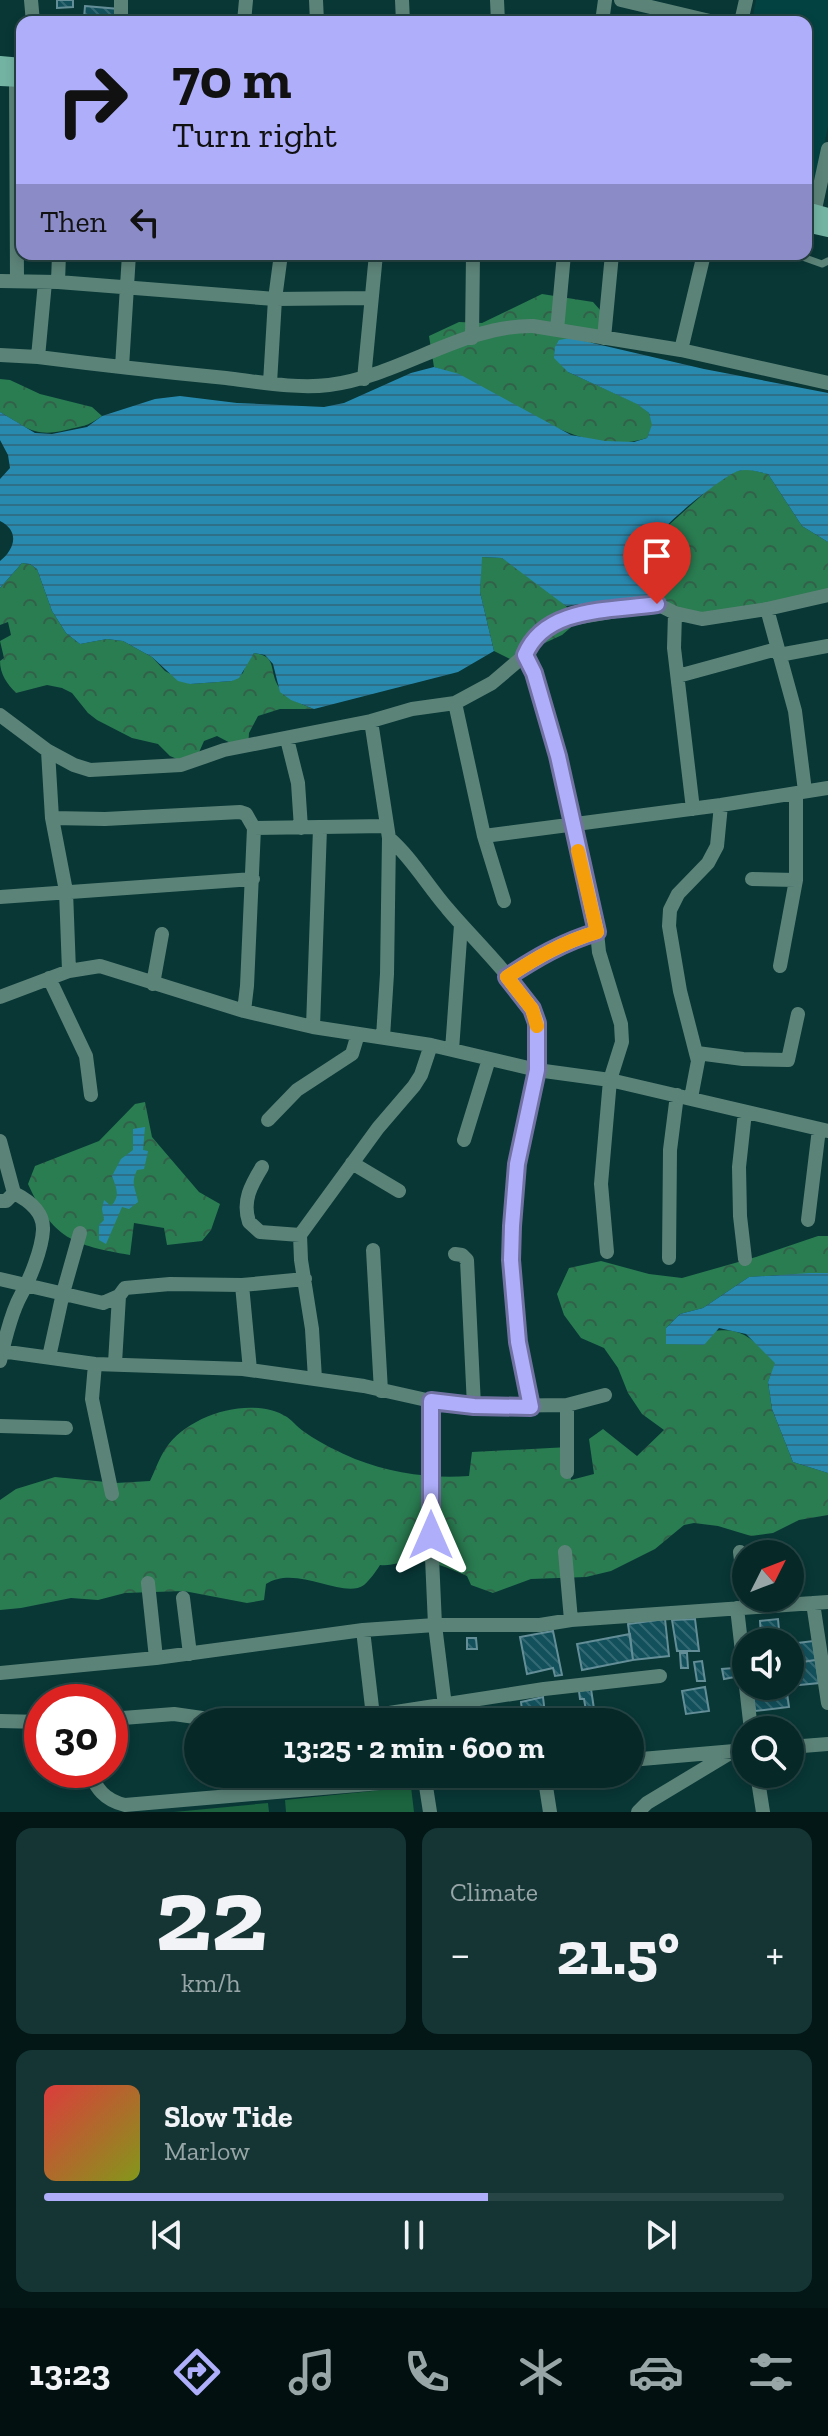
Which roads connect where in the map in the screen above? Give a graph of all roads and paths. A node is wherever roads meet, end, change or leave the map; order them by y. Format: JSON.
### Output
{"nodes":[{"id":1,"x":621,"y":0,"type":"edge"},
{"id":2,"x":689,"y":16,"type":"edge"},
{"id":3,"x":0,"y":64,"type":"edge"},
{"id":4,"x":15,"y":75,"type":"edge"},
{"id":5,"x":828,"y":149,"type":"edge"},
{"id":6,"x":16,"y":178,"type":"edge"},
{"id":7,"x":816,"y":220,"type":"edge"},
{"id":8,"x":17,"y":260,"type":"edge"},
{"id":9,"x":58,"y":260,"type":"edge"},
{"id":10,"x":129,"y":260,"type":"edge"},
{"id":11,"x":280,"y":260,"type":"edge"},
{"id":12,"x":375,"y":260,"type":"edge"},
{"id":13,"x":473,"y":260,"type":"edge"},
{"id":14,"x":563,"y":260,"type":"edge"},
{"id":15,"x":611,"y":260,"type":"edge"},
{"id":16,"x":703,"y":260,"type":"edge"},
{"id":17,"x":0,"y":281,"type":"edge"},
{"id":18,"x":17,"y":281,"type":"junction"},
{"id":19,"x":52,"y":282,"type":"junction"},
{"id":20,"x":127,"y":288,"type":"junction"},
{"id":21,"x":370,"y":298,"type":"junction"},
{"id":22,"x":275,"y":299,"type":"junction"},
{"id":23,"x":557,"y":330,"type":"junction"},
{"id":24,"x":472,"y":338,"type":"junction"},
{"id":25,"x":604,"y":338,"type":"junction"},
{"id":26,"x":681,"y":350,"type":"junction"},
{"id":27,"x":0,"y":355,"type":"edge"},
{"id":28,"x":38,"y":357,"type":"junction"},
{"id":29,"x":122,"y":367,"type":"junction"},
{"id":30,"x":364,"y":379,"type":"junction"},
{"id":31,"x":270,"y":383,"type":"junction"},
{"id":32,"x":828,"y":383,"type":"edge"},
{"id":33,"x":828,"y":595,"type":"edge"},
{"id":34,"x":767,"y":609,"type":"junction"},
{"id":35,"x":675,"y":613,"type":"junction"},
{"id":36,"x":828,"y":646,"type":"edge"},
{"id":37,"x":778,"y":652,"type":"junction"},
{"id":38,"x":525,"y":655,"type":"junction"},
{"id":39,"x":678,"y":676,"type":"junction"},
{"id":40,"x":455,"y":703,"type":"junction"},
{"id":41,"x":0,"y":715,"type":"edge"},
{"id":42,"x":371,"y":721,"type":"junction"},
{"id":43,"x":287,"y":739,"type":"junction"},
{"id":44,"x":48,"y":751,"type":"junction"},
{"id":45,"x":828,"y":788,"type":"edge"},
{"id":46,"x":800,"y":792,"type":"junction"},
{"id":47,"x":721,"y":805,"type":"junction"},
{"id":48,"x":693,"y":809,"type":"junction"},
{"id":49,"x":52,"y":818,"type":"junction"},
{"id":50,"x":572,"y":823,"type":"junction"},
{"id":51,"x":254,"y":828,"type":"junction"},
{"id":52,"x":301,"y":828,"type":"junction"},
{"id":53,"x":320,"y":828,"type":"junction"},
{"id":54,"x":388,"y":832,"type":"junction"},
{"id":55,"x":484,"y":836,"type":"junction"},
{"id":56,"x":253,"y":879,"type":"junction"},
{"id":57,"x":752,"y":879,"type":"dead end"},
{"id":58,"x":796,"y":880,"type":"junction"},
{"id":59,"x":66,"y":891,"type":"junction"},
{"id":60,"x":0,"y":897,"type":"edge"},
{"id":61,"x":504,"y":901,"type":"dead end"},
{"id":62,"x":461,"y":925,"type":"junction"},
{"id":63,"x":597,"y":932,"type":"junction"},
{"id":64,"x":162,"y":934,"type":"dead end"},
{"id":65,"x":780,"y":966,"type":"dead end"},
{"id":66,"x":69,"y":971,"type":"junction"},
{"id":67,"x":507,"y":977,"type":"junction"},
{"id":68,"x":49,"y":978,"type":"junction"},
{"id":69,"x":153,"y":984,"type":"junction"},
{"id":70,"x":0,"y":997,"type":"edge"},
{"id":71,"x":244,"y":1011,"type":"junction"},
{"id":72,"x":798,"y":1014,"type":"dead end"},
{"id":73,"x":313,"y":1027,"type":"junction"},
{"id":74,"x":358,"y":1034,"type":"junction"},
{"id":75,"x":383,"y":1037,"type":"junction"},
{"id":76,"x":431,"y":1045,"type":"junction"},
{"id":77,"x":452,"y":1050,"type":"junction"},
{"id":78,"x":697,"y":1053,"type":"junction"},
{"id":79,"x":489,"y":1059,"type":"junction"},
{"id":80,"x":537,"y":1070,"type":"junction"},
{"id":81,"x":610,"y":1080,"type":"junction"},
{"id":82,"x":91,"y":1095,"type":"dead end"},
{"id":83,"x":684,"y":1097,"type":"junction"},
{"id":84,"x":745,"y":1112,"type":"junction"},
{"id":85,"x":268,"y":1120,"type":"dead end"},
{"id":86,"x":823,"y":1130,"type":"edge"},
{"id":87,"x":464,"y":1140,"type":"dead end"},
{"id":88,"x":0,"y":1141,"type":"edge"},
{"id":89,"x":352,"y":1163,"type":"junction"},
{"id":90,"x":262,"y":1167,"type":"dead end"},
{"id":91,"x":399,"y":1191,"type":"dead end"},
{"id":92,"x":14,"y":1193,"type":"junction"},
{"id":93,"x":0,"y":1201,"type":"edge"},
{"id":94,"x":808,"y":1220,"type":"dead end"},
{"id":95,"x":80,"y":1233,"type":"dead end"},
{"id":96,"x":300,"y":1235,"type":"junction"},
{"id":97,"x":373,"y":1250,"type":"dead end"},
{"id":98,"x":607,"y":1252,"type":"dead end"},
{"id":99,"x":455,"y":1254,"type":"dead end"},
{"id":100,"x":669,"y":1258,"type":"dead end"},
{"id":101,"x":745,"y":1259,"type":"dead end"},
{"id":102,"x":0,"y":1279,"type":"edge"},
{"id":103,"x":305,"y":1279,"type":"junction"},
{"id":104,"x":242,"y":1285,"type":"junction"},
{"id":105,"x":28,"y":1286,"type":"junction"},
{"id":106,"x":63,"y":1293,"type":"junction"},
{"id":107,"x":119,"y":1296,"type":"junction"},
{"id":108,"x":1,"y":1354,"type":"edge"},
{"id":109,"x":49,"y":1357,"type":"junction"},
{"id":110,"x":115,"y":1363,"type":"junction"},
{"id":111,"x":95,"y":1364,"type":"junction"},
{"id":112,"x":250,"y":1370,"type":"junction"},
{"id":113,"x":315,"y":1379,"type":"junction"},
{"id":114,"x":381,"y":1391,"type":"junction"},
{"id":115,"x":605,"y":1395,"type":"dead end"},
{"id":116,"x":431,"y":1401,"type":"junction"},
{"id":117,"x":567,"y":1405,"type":"junction"},
{"id":118,"x":474,"y":1406,"type":"junction"},
{"id":119,"x":531,"y":1407,"type":"junction"},
{"id":120,"x":0,"y":1426,"type":"edge"},
{"id":121,"x":66,"y":1428,"type":"dead end"},
{"id":122,"x":567,"y":1472,"type":"dead end"},
{"id":123,"x":112,"y":1494,"type":"dead end"},
{"id":124,"x":565,"y":1552,"type":"dead end"},
{"id":125,"x":148,"y":1583,"type":"dead end"},
{"id":126,"x":183,"y":1598,"type":"dead end"},
{"id":127,"x":821,"y":1602,"type":"edge"},
{"id":128,"x":732,"y":1608,"type":"edge"},
{"id":129,"x":742,"y":1612,"type":"edge"},
{"id":130,"x":571,"y":1620,"type":"junction"},
{"id":131,"x":435,"y":1625,"type":"junction"},
{"id":132,"x":363,"y":1630,"type":"junction"},
{"id":133,"x":190,"y":1654,"type":"junction"},
{"id":134,"x":156,"y":1658,"type":"junction"},
{"id":135,"x":0,"y":1673,"type":"edge"},
{"id":136,"x":660,"y":1676,"type":"dead end"},
{"id":137,"x":828,"y":1703,"type":"edge"},
{"id":138,"x":445,"y":1706,"type":"junction"},
{"id":139,"x":372,"y":1708,"type":"edge"},
{"id":140,"x":431,"y":1708,"type":"edge"},
{"id":141,"x":184,"y":1715,"type":"edge"},
{"id":142,"x":750,"y":1716,"type":"edge"},
{"id":143,"x":128,"y":1718,"type":"edge"},
{"id":144,"x":0,"y":1721,"type":"edge"},
{"id":145,"x":24,"y":1722,"type":"edge"},
{"id":146,"x":828,"y":1744,"type":"edge"},
{"id":147,"x":804,"y":1746,"type":"edge"},
{"id":148,"x":732,"y":1751,"type":"edge"},
{"id":149,"x":732,"y":1755,"type":"edge"},
{"id":150,"x":644,"y":1759,"type":"edge"},
{"id":151,"x":97,"y":1788,"type":"edge"},
{"id":152,"x":329,"y":1788,"type":"edge"},
{"id":153,"x":426,"y":1788,"type":"edge"},
{"id":154,"x":546,"y":1788,"type":"edge"},
{"id":155,"x":759,"y":1788,"type":"edge"},
{"id":156,"x":430,"y":1812,"type":"edge"},
{"id":157,"x":550,"y":1812,"type":"edge"},
{"id":158,"x":638,"y":1812,"type":"edge"},
{"id":159,"x":763,"y":1812,"type":"edge"}],
"edges":[{"from":1,"to":2,"type":"street"},
{"from":3,"to":4,"type":"main road"},
{"from":4,"to":6,"type":"street"},
{"from":5,"to":7,"type":"street"},
{"from":8,"to":18,"type":"street"},
{"from":9,"to":19,"type":"street"},
{"from":10,"to":20,"type":"street"},
{"from":11,"to":22,"type":"street"},
{"from":12,"to":21,"type":"street"},
{"from":13,"to":24,"type":"street"},
{"from":14,"to":23,"type":"street"},
{"from":15,"to":25,"type":"street"},
{"from":16,"to":26,"type":"street"},
{"from":17,"to":18,"type":"street"},
{"from":18,"to":19,"type":"street"},
{"from":19,"to":20,"type":"street"},
{"from":19,"to":28,"type":"street"},
{"from":20,"to":22,"type":"street"},
{"from":20,"to":29,"type":"street"},
{"from":21,"to":22,"type":"street"},
{"from":21,"to":30,"type":"street"},
{"from":22,"to":31,"type":"street"},
{"from":23,"to":24,"type":"street"},
{"from":23,"to":25,"type":"street"},
{"from":24,"to":30,"type":"street"},
{"from":25,"to":26,"type":"street"},
{"from":26,"to":32,"type":"street"},
{"from":27,"to":28,"type":"street"},
{"from":28,"to":29,"type":"street"},
{"from":29,"to":31,"type":"street"},
{"from":30,"to":31,"type":"street"},
{"from":33,"to":34,"type":"street"},
{"from":34,"to":35,"type":"street"},
{"from":34,"to":37,"type":"street"},
{"from":35,"to":38,"type":"street"},
{"from":35,"to":39,"type":"street"},
{"from":36,"to":37,"type":"street"},
{"from":37,"to":39,"type":"street"},
{"from":37,"to":46,"type":"street"},
{"from":38,"to":40,"type":"street"},
{"from":38,"to":50,"type":"street"},
{"from":39,"to":48,"type":"street"},
{"from":40,"to":42,"type":"street"},
{"from":40,"to":55,"type":"street"},
{"from":41,"to":44,"type":"street"},
{"from":42,"to":43,"type":"street"},
{"from":42,"to":54,"type":"street"},
{"from":43,"to":44,"type":"street"},
{"from":43,"to":52,"type":"street"},
{"from":44,"to":49,"type":"street"},
{"from":45,"to":46,"type":"street"},
{"from":46,"to":47,"type":"street"},
{"from":46,"to":58,"type":"street"},
{"from":47,"to":48,"type":"street"},
{"from":47,"to":78,"type":"street"},
{"from":48,"to":50,"type":"street"},
{"from":49,"to":51,"type":"street"},
{"from":49,"to":59,"type":"street"},
{"from":50,"to":55,"type":"street"},
{"from":50,"to":63,"type":"street"},
{"from":51,"to":52,"type":"street"},
{"from":51,"to":56,"type":"street"},
{"from":52,"to":53,"type":"street"},
{"from":53,"to":54,"type":"street"},
{"from":53,"to":73,"type":"street"},
{"from":54,"to":62,"type":"street"},
{"from":54,"to":75,"type":"street"},
{"from":55,"to":61,"type":"street"},
{"from":56,"to":59,"type":"street"},
{"from":56,"to":71,"type":"street"},
{"from":57,"to":58,"type":"street"},
{"from":58,"to":65,"type":"street"},
{"from":59,"to":60,"type":"street"},
{"from":59,"to":66,"type":"street"},
{"from":62,"to":67,"type":"street"},
{"from":62,"to":77,"type":"street"},
{"from":63,"to":67,"type":"street"},
{"from":63,"to":81,"type":"street"},
{"from":64,"to":69,"type":"street"},
{"from":66,"to":68,"type":"street"},
{"from":66,"to":69,"type":"street"},
{"from":67,"to":80,"type":"street"},
{"from":68,"to":70,"type":"street"},
{"from":68,"to":82,"type":"street"},
{"from":69,"to":71,"type":"street"},
{"from":71,"to":73,"type":"street"},
{"from":72,"to":78,"type":"street"},
{"from":73,"to":74,"type":"street"},
{"from":74,"to":75,"type":"street"},
{"from":74,"to":85,"type":"street"},
{"from":75,"to":76,"type":"street"},
{"from":76,"to":77,"type":"street"},
{"from":76,"to":89,"type":"street"},
{"from":77,"to":79,"type":"street"},
{"from":78,"to":83,"type":"street"},
{"from":79,"to":80,"type":"street"},
{"from":79,"to":87,"type":"street"},
{"from":80,"to":81,"type":"street"},
{"from":80,"to":119,"type":"street"},
{"from":81,"to":83,"type":"street"},
{"from":81,"to":98,"type":"street"},
{"from":83,"to":84,"type":"street"},
{"from":83,"to":100,"type":"street"},
{"from":84,"to":86,"type":"street"},
{"from":84,"to":101,"type":"street"},
{"from":86,"to":94,"type":"street"},
{"from":88,"to":92,"type":"street"},
{"from":89,"to":91,"type":"street"},
{"from":89,"to":96,"type":"street"},
{"from":90,"to":96,"type":"street"},
{"from":92,"to":93,"type":"street"},
{"from":92,"to":105,"type":"street"},
{"from":95,"to":106,"type":"street"},
{"from":96,"to":103,"type":"street"},
{"from":97,"to":114,"type":"street"},
{"from":99,"to":118,"type":"street"},
{"from":102,"to":105,"type":"street"},
{"from":103,"to":104,"type":"street"},
{"from":103,"to":113,"type":"street"},
{"from":104,"to":107,"type":"street"},
{"from":104,"to":112,"type":"street"},
{"from":105,"to":106,"type":"street"},
{"from":105,"to":108,"type":"street"},
{"from":106,"to":107,"type":"street"},
{"from":106,"to":109,"type":"street"},
{"from":107,"to":110,"type":"street"},
{"from":108,"to":109,"type":"street"},
{"from":109,"to":111,"type":"street"},
{"from":110,"to":111,"type":"street"},
{"from":110,"to":112,"type":"street"},
{"from":111,"to":123,"type":"street"},
{"from":112,"to":113,"type":"street"},
{"from":113,"to":114,"type":"street"},
{"from":114,"to":116,"type":"street"},
{"from":115,"to":117,"type":"street"},
{"from":116,"to":118,"type":"street"},
{"from":116,"to":131,"type":"street"},
{"from":117,"to":119,"type":"street"},
{"from":117,"to":122,"type":"street"},
{"from":118,"to":119,"type":"street"},
{"from":120,"to":121,"type":"street"},
{"from":124,"to":130,"type":"street"},
{"from":125,"to":134,"type":"street"},
{"from":126,"to":133,"type":"street"},
{"from":127,"to":137,"type":"street"},
{"from":128,"to":130,"type":"street"},
{"from":129,"to":142,"type":"street"},
{"from":130,"to":131,"type":"street"},
{"from":131,"to":132,"type":"street"},
{"from":131,"to":138,"type":"street"},
{"from":132,"to":133,"type":"street"},
{"from":132,"to":139,"type":"street"},
{"from":133,"to":134,"type":"street"},
{"from":134,"to":135,"type":"street"},
{"from":136,"to":138,"type":"street"},
{"from":138,"to":140,"type":"street"},
{"from":141,"to":143,"type":"street"},
{"from":144,"to":145,"type":"street"},
{"from":146,"to":147,"type":"street"},
{"from":148,"to":150,"type":"street"},
{"from":149,"to":158,"type":"street"},
{"from":151,"to":152,"type":"street"},
{"from":153,"to":156,"type":"street"},
{"from":154,"to":157,"type":"street"},
{"from":155,"to":159,"type":"street"}]}
